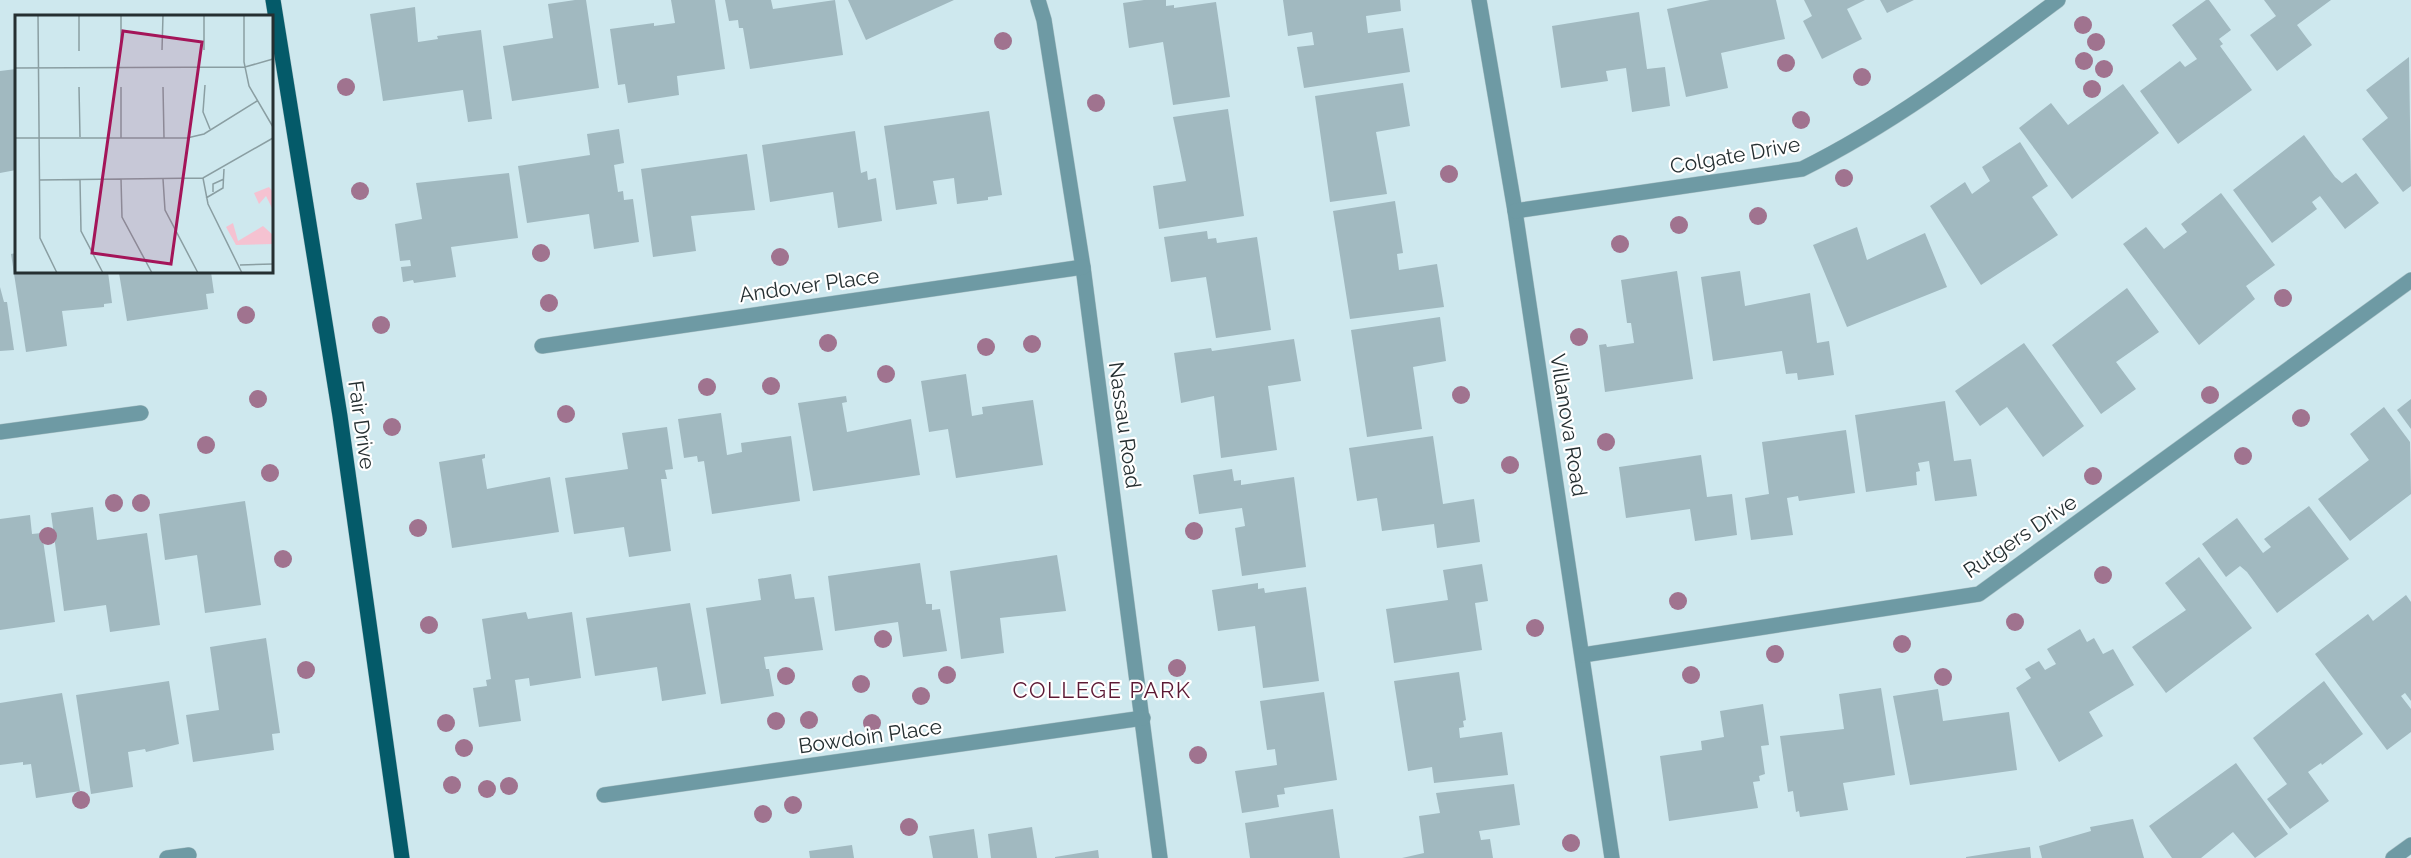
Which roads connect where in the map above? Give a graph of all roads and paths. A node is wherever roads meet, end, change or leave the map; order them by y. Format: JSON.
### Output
{"nodes":[{"id":1,"x":273,"y":0,"type":"edge"},
{"id":2,"x":1038,"y":0,"type":"edge"},
{"id":3,"x":1479,"y":0,"type":"edge"},
{"id":4,"x":2058,"y":0,"type":"edge"},
{"id":5,"x":1515,"y":211,"type":"junction"},
{"id":6,"x":1083,"y":267,"type":"junction"},
{"id":7,"x":2411,"y":280,"type":"edge"},
{"id":8,"x":542,"y":345,"type":"dead end"},
{"id":9,"x":141,"y":413,"type":"dead end"},
{"id":10,"x":0,"y":432,"type":"edge"},
{"id":11,"x":1583,"y":656,"type":"junction"},
{"id":12,"x":1143,"y":718,"type":"junction"},
{"id":13,"x":604,"y":795,"type":"dead end"},
{"id":14,"x":2411,"y":845,"type":"edge"},
{"id":15,"x":189,"y":855,"type":"dead end"},
{"id":16,"x":167,"y":858,"type":"edge"},
{"id":17,"x":402,"y":858,"type":"edge"},
{"id":18,"x":1160,"y":858,"type":"edge"},
{"id":19,"x":1612,"y":858,"type":"edge"},
{"id":20,"x":2393,"y":858,"type":"edge"}],
"edges":[{"from":1,"to":17,"type":"main road","name":"Fair Drive"},
{"from":2,"to":6,"type":"street","name":"Nassau Road"},
{"from":3,"to":5,"type":"street","name":"Villanova Road"},
{"from":4,"to":5,"type":"street","name":"Colgate Drive"},
{"from":5,"to":11,"type":"street","name":"Villanova Road"},
{"from":6,"to":8,"type":"street","name":"Andover Place"},
{"from":6,"to":12,"type":"street","name":"Nassau Road"},
{"from":7,"to":11,"type":"street","name":"Rutgers Drive"},
{"from":9,"to":10,"type":"street"},
{"from":11,"to":19,"type":"street","name":"Villanova Road"},
{"from":12,"to":13,"type":"street","name":"Bowdoin Place"},
{"from":12,"to":18,"type":"street","name":"Nassau Road"},
{"from":14,"to":20,"type":"street"},
{"from":15,"to":16,"type":"street"}]}
